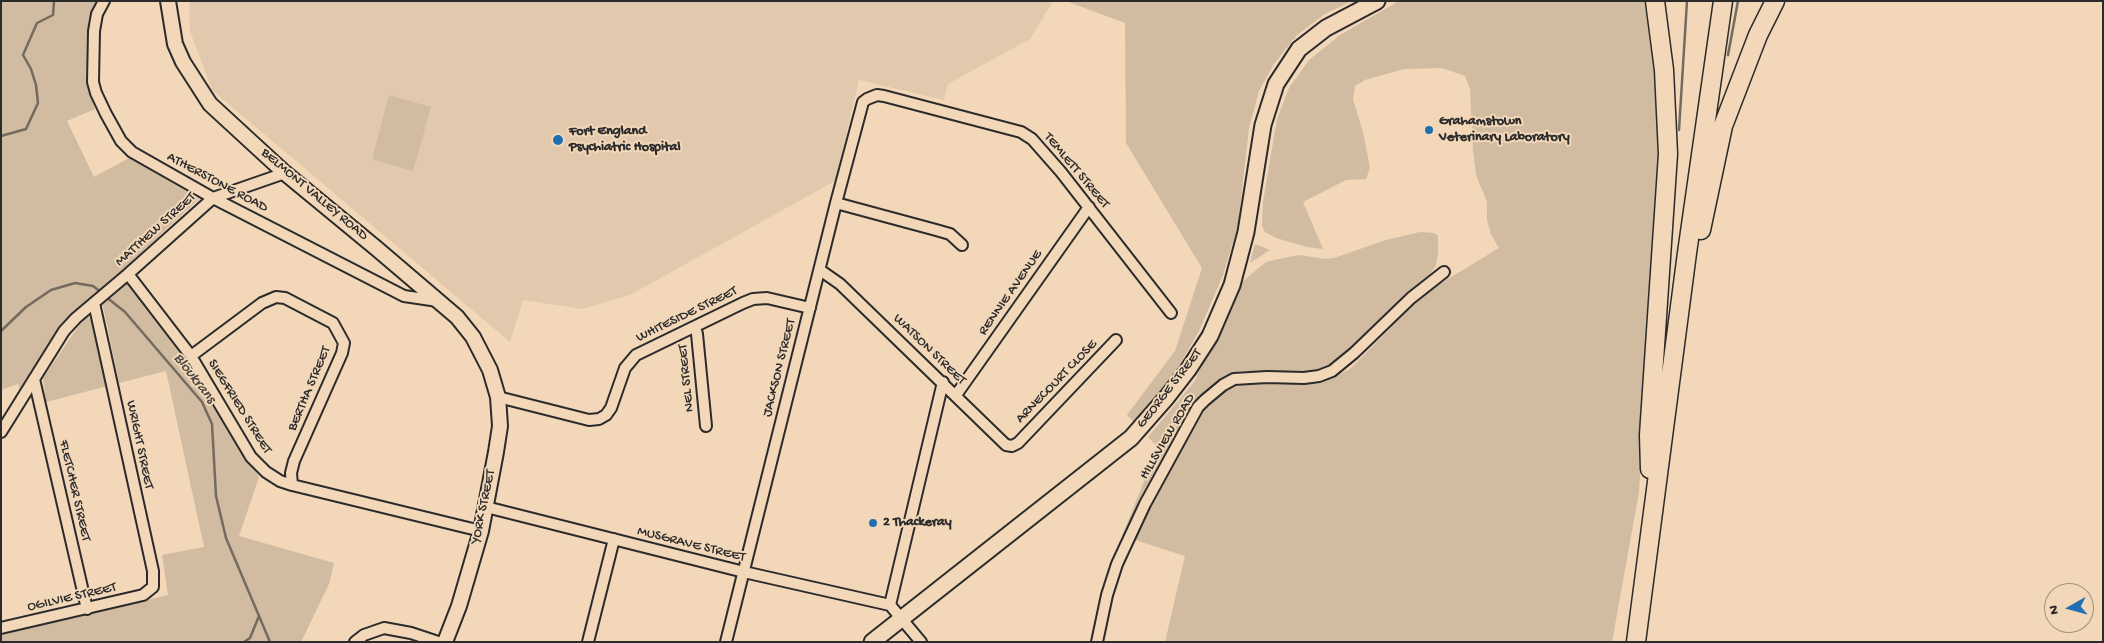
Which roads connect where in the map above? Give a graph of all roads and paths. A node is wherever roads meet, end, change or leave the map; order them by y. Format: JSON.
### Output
{"nodes":[{"id":1,"x":104,"y":1,"type":"edge"},
{"id":2,"x":168,"y":1,"type":"edge"},
{"id":3,"x":1655,"y":1,"type":"edge"},
{"id":4,"x":1723,"y":1,"type":"edge"},
{"id":5,"x":1775,"y":1,"type":"edge"},
{"id":6,"x":1372,"y":4,"type":"edge"},
{"id":7,"x":863,"y":102,"type":"joint"},
{"id":8,"x":285,"y":173,"type":"junction"},
{"id":9,"x":213,"y":198,"type":"junction"},
{"id":10,"x":836,"y":203,"type":"junction"},
{"id":11,"x":1089,"y":207,"type":"junction"},
{"id":12,"x":962,"y":245,"type":"dead end"},
{"id":13,"x":820,"y":270,"type":"junction"},
{"id":14,"x":1444,"y":272,"type":"dead end"},
{"id":15,"x":128,"y":274,"type":"junction"},
{"id":16,"x":100,"y":298,"type":"junction"},
{"id":17,"x":438,"y":301,"type":"junction"},
{"id":18,"x":810,"y":308,"type":"junction"},
{"id":19,"x":1171,"y":313,"type":"dead end"},
{"id":20,"x":694,"y":327,"type":"junction"},
{"id":21,"x":1116,"y":340,"type":"dead end"},
{"id":22,"x":191,"y":356,"type":"junction"},
{"id":23,"x":490,"y":370,"type":"joint"},
{"id":24,"x":34,"y":379,"type":"junction"},
{"id":25,"x":943,"y":382,"type":"junction"},
{"id":26,"x":1669,"y":390,"type":"junction"},
{"id":27,"x":956,"y":395,"type":"junction"},
{"id":28,"x":498,"y":397,"type":"junction"},
{"id":29,"x":706,"y":426,"type":"dead end"},
{"id":30,"x":1,"y":432,"type":"edge"},
{"id":31,"x":1018,"y":444,"type":"joint"},
{"id":32,"x":292,"y":485,"type":"junction"},
{"id":33,"x":486,"y":508,"type":"junction"},
{"id":34,"x":1653,"y":509,"type":"junction"},
{"id":35,"x":481,"y":531,"type":"junction"},
{"id":36,"x":614,"y":539,"type":"junction"},
{"id":37,"x":744,"y":572,"type":"junction"},
{"id":38,"x":149,"y":592,"type":"joint"},
{"id":39,"x":890,"y":605,"type":"junction"},
{"id":40,"x":87,"y":609,"type":"junction"},
{"id":41,"x":901,"y":618,"type":"junction"},
{"id":42,"x":1,"y":628,"type":"edge"},
{"id":43,"x":355,"y":642,"type":"edge"},
{"id":44,"x":438,"y":642,"type":"edge"},
{"id":45,"x":445,"y":642,"type":"edge"},
{"id":46,"x":588,"y":642,"type":"edge"},
{"id":47,"x":726,"y":642,"type":"edge"},
{"id":48,"x":872,"y":642,"type":"edge"},
{"id":49,"x":921,"y":642,"type":"edge"},
{"id":50,"x":1097,"y":642,"type":"edge"},
{"id":51,"x":1636,"y":642,"type":"edge"}],
"edges":[{"from":1,"to":9,"type":"street","name":"ATHERSTONE ROAD"},
{"from":2,"to":8,"type":"street","name":"BELMONT VALLEY ROAD"},
{"from":3,"to":34,"type":"highway"},
{"from":4,"to":26,"type":"highway"},
{"from":5,"to":26,"type":"highway"},
{"from":6,"to":41,"type":"main road","name":"GEORGE STREET"},
{"from":7,"to":10,"type":"street","name":"JACKSON STREET"},
{"from":7,"to":11,"type":"street","name":"TEMLETT STREET"},
{"from":8,"to":9,"type":"street","name":"MATTHEW STREET"},
{"from":8,"to":17,"type":"street","name":"BELMONT VALLEY ROAD"},
{"from":9,"to":15,"type":"street","name":"MATTHEW STREET"},
{"from":9,"to":17,"type":"street","name":"ATHERSTONE ROAD"},
{"from":10,"to":12,"type":"street"},
{"from":10,"to":13,"type":"street","name":"JACKSON STREET"},
{"from":11,"to":19,"type":"street","name":"TEMLETT STREET"},
{"from":11,"to":27,"type":"street","name":"RENNIE AVENUE"},
{"from":13,"to":18,"type":"street","name":"JACKSON STREET"},
{"from":13,"to":25,"type":"street","name":"WATSON STREET"},
{"from":14,"to":50,"type":"street","name":"HILLSVIEW ROAD"},
{"from":15,"to":16,"type":"street","name":"MATTHEW STREET"},
{"from":15,"to":22,"type":"street","name":"SIEGFRIED STREET"},
{"from":16,"to":24,"type":"street","name":"MATTHEW STREET"},
{"from":16,"to":38,"type":"street","name":"WRIGHT STREET"},
{"from":17,"to":23,"type":"street","name":"BELMONT VALLEY ROAD"},
{"from":18,"to":20,"type":"street","name":"WHITESIDE STREET"},
{"from":18,"to":37,"type":"street","name":"JACKSON STREET"},
{"from":20,"to":28,"type":"street","name":"WHITESIDE STREET"},
{"from":20,"to":29,"type":"street","name":"NEL STREET"},
{"from":21,"to":31,"type":"street","name":"ARNECOURT CLOSE"},
{"from":22,"to":32,"type":"street","name":"SIEGFRIED STREET"},
{"from":22,"to":32,"type":"street","name":"BERTHA STREET"},
{"from":23,"to":28,"type":"street","name":"YORK STREET"},
{"from":24,"to":30,"type":"street","name":"MATTHEW STREET"},
{"from":24,"to":40,"type":"street","name":"FLETCHER STREET"},
{"from":25,"to":27,"type":"street","name":"WATSON STREET"},
{"from":25,"to":39,"type":"street"},
{"from":26,"to":34,"type":"highway"},
{"from":27,"to":31,"type":"street","name":"WATSON STREET"},
{"from":28,"to":33,"type":"street","name":"YORK STREET"},
{"from":32,"to":35,"type":"street","name":"SIEGFRIED STREET"},
{"from":33,"to":35,"type":"street","name":"YORK STREET"},
{"from":33,"to":36,"type":"street","name":"MUSGRAVE STREET"},
{"from":34,"to":51,"type":"highway"},
{"from":35,"to":45,"type":"street","name":"YORK STREET"},
{"from":36,"to":37,"type":"street","name":"MUSGRAVE STREET"},
{"from":36,"to":46,"type":"street"},
{"from":37,"to":39,"type":"street","name":"MUSGRAVE STREET"},
{"from":37,"to":47,"type":"street","name":"JACKSON STREET"},
{"from":38,"to":40,"type":"street","name":"OGILVIE STREET"},
{"from":39,"to":41,"type":"street"},
{"from":40,"to":42,"type":"street","name":"OGILVIE STREET"},
{"from":41,"to":48,"type":"main road","name":"GEORGE STREET"},
{"from":41,"to":49,"type":"street"},
{"from":43,"to":44,"type":"street"}]}
